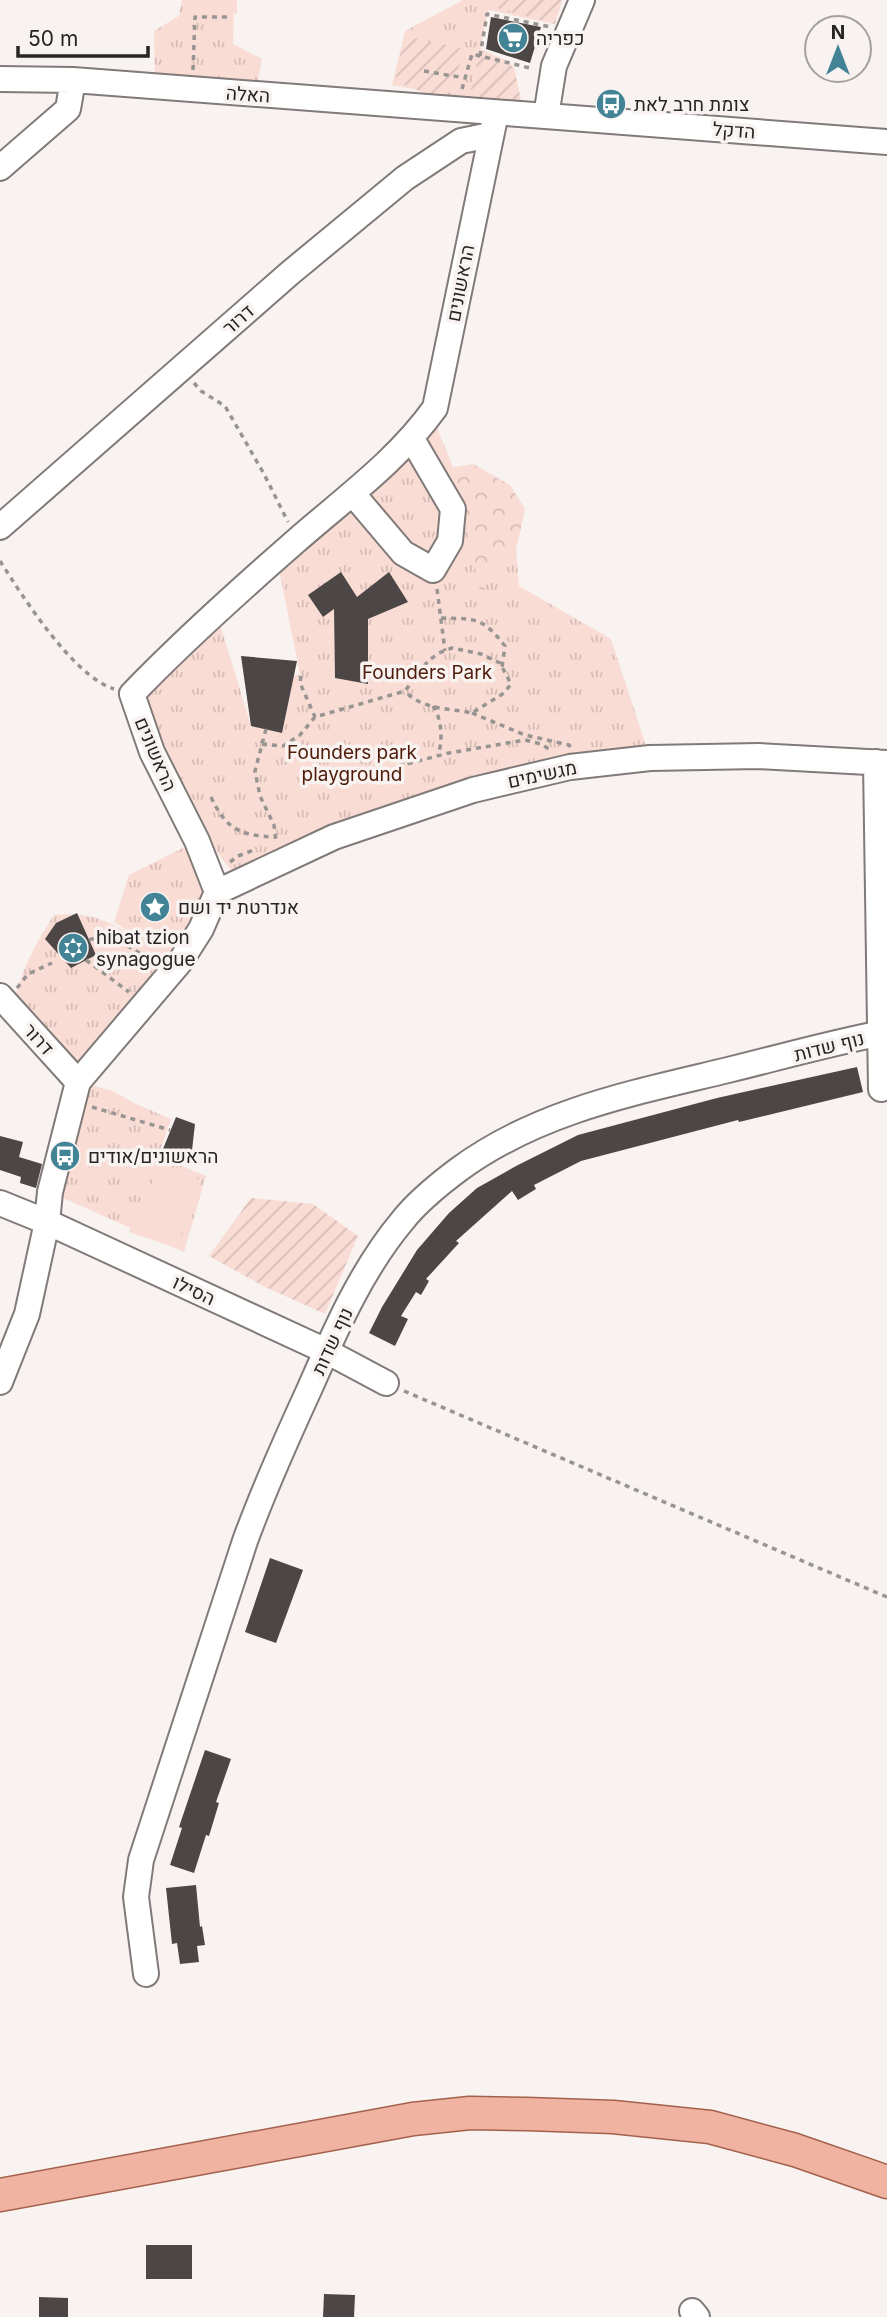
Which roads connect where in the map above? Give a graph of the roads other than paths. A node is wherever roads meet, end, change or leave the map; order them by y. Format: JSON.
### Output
{"nodes":[{"id":1,"x":582,"y":0,"type":"edge"},
{"id":2,"x":0,"y":79,"type":"edge"},
{"id":3,"x":73,"y":80,"type":"junction"},
{"id":4,"x":546,"y":116,"type":"junction"},
{"id":5,"x":493,"y":124,"type":"junction"},
{"id":6,"x":887,"y":142,"type":"edge"},
{"id":7,"x":0,"y":168,"type":"edge"},
{"id":8,"x":412,"y":439,"type":"junction"},
{"id":9,"x":353,"y":494,"type":"junction"},
{"id":10,"x":0,"y":527,"type":"edge"},
{"id":11,"x":882,"y":762,"type":"edge"},
{"id":12,"x":217,"y":892,"type":"junction"},
{"id":13,"x":5,"y":1001,"type":"edge"},
{"id":14,"x":883,"y":1032,"type":"edge"},
{"id":15,"x":881,"y":1089,"type":"dead end"},
{"id":16,"x":76,"y":1092,"type":"junction"},
{"id":17,"x":0,"y":1203,"type":"edge"},
{"id":18,"x":47,"y":1222,"type":"junction"},
{"id":19,"x":326,"y":1351,"type":"junction"},
{"id":20,"x":0,"y":1382,"type":"edge"},
{"id":21,"x":386,"y":1384,"type":"road end"},
{"id":22,"x":146,"y":1974,"type":"dead end"},
{"id":23,"x":199,"y":2160,"type":"junction"},
{"id":24,"x":887,"y":2182,"type":"edge"},
{"id":25,"x":0,"y":2195,"type":"edge"},
{"id":26,"x":0,"y":2217,"type":"edge"}],
"edges":[{"from":1,"to":4,"type":"street"},
{"from":2,"to":3,"type":"street","name":"האלה"},
{"from":3,"to":5,"type":"street","name":"האלה"},
{"from":3,"to":7,"type":"street"},
{"from":4,"to":5,"type":"street","name":"הדקל"},
{"from":4,"to":6,"type":"street","name":"הדקל"},
{"from":5,"to":8,"type":"street","name":"הראשונים"},
{"from":5,"to":10,"type":"street","name":"דרור"},
{"from":8,"to":9,"type":"street","name":"הראשונים"},
{"from":8,"to":9,"type":"street"},
{"from":9,"to":12,"type":"street","name":"הראשונים"},
{"from":11,"to":12,"type":"street","name":"מגשימים"},
{"from":11,"to":14,"type":"street"},
{"from":12,"to":16,"type":"street"},
{"from":13,"to":16,"type":"street","name":"דרור"},
{"from":14,"to":15,"type":"street"},
{"from":14,"to":19,"type":"street","name":"נוף שדות"},
{"from":16,"to":18,"type":"street"},
{"from":17,"to":18,"type":"street","name":"הסילו"},
{"from":18,"to":19,"type":"street","name":"הסילו"},
{"from":18,"to":20,"type":"street"},
{"from":19,"to":21,"type":"street","name":"הסילו"},
{"from":19,"to":22,"type":"street","name":"נוף שדות"},
{"from":23,"to":24,"type":"main road"},
{"from":23,"to":25,"type":"main road"},
{"from":23,"to":26,"type":"main road"}]}
